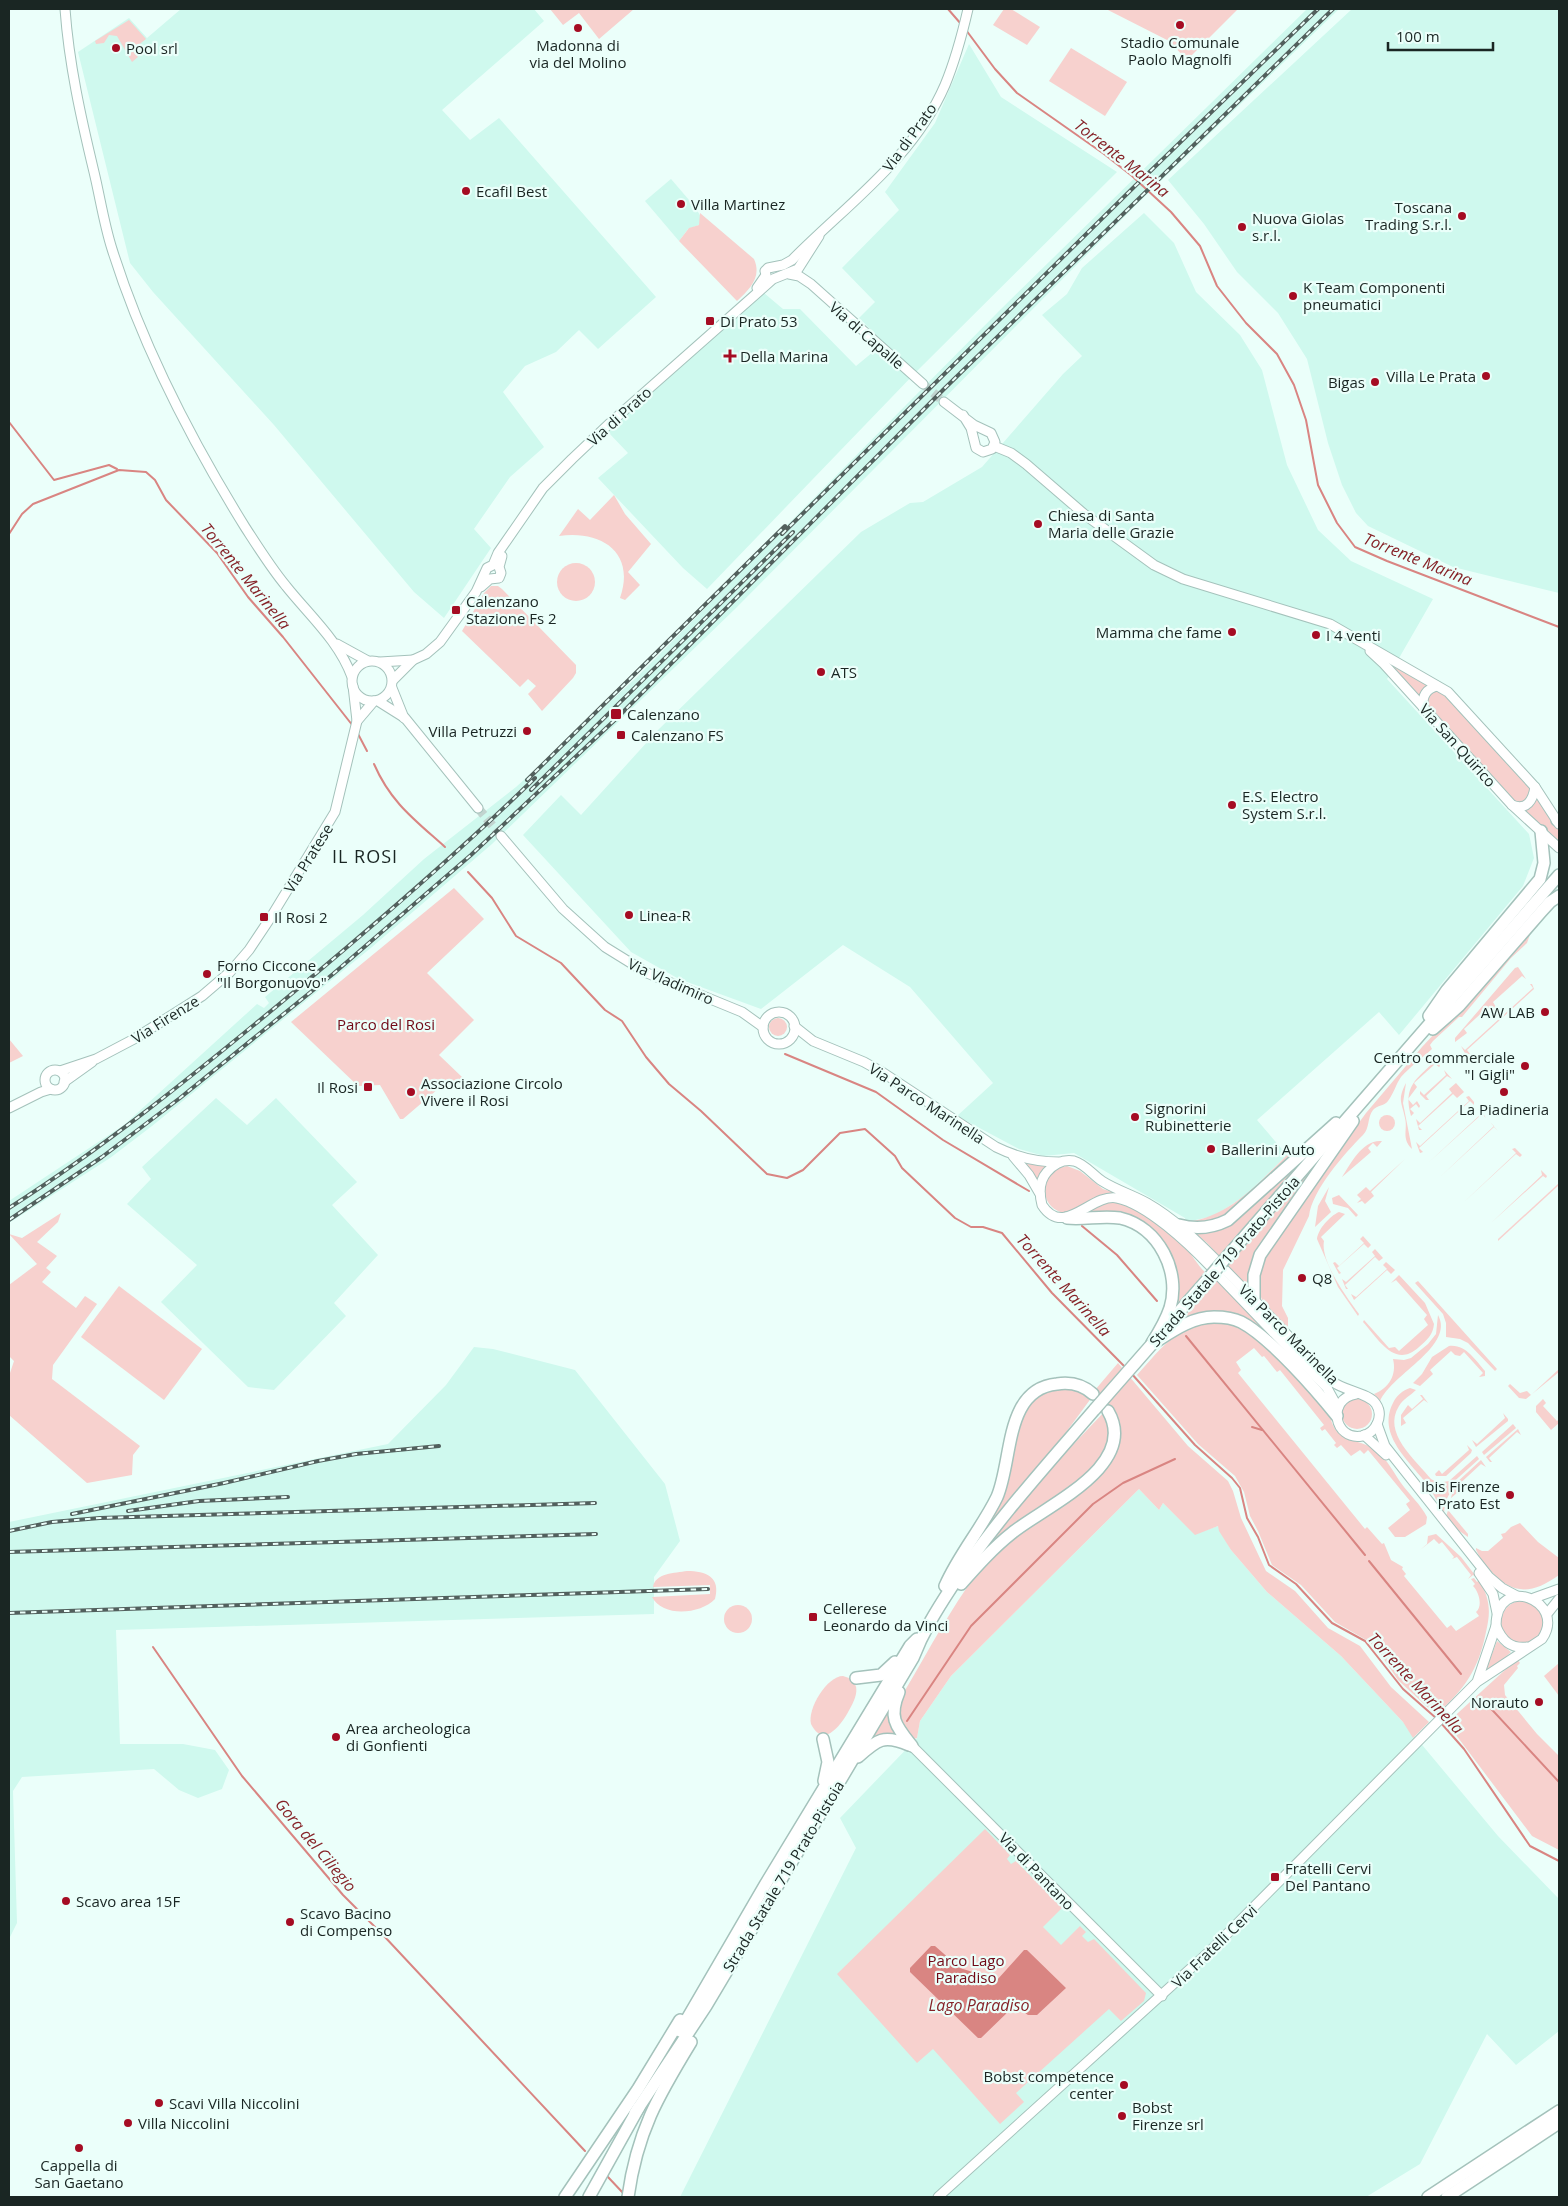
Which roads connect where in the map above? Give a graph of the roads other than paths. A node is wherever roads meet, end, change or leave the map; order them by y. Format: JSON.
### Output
{"nodes":[{"id":1,"x":65,"y":9,"type":"edge"},
{"id":2,"x":973,"y":9,"type":"edge"},
{"id":3,"x":967,"y":13,"type":"edge"},
{"id":4,"x":796,"y":262,"type":"junction"},
{"id":5,"x":789,"y":274,"type":"junction"},
{"id":6,"x":769,"y":277,"type":"junction"},
{"id":7,"x":811,"y":284,"type":"junction"},
{"id":8,"x":923,"y":384,"type":"tunnel mouth"},
{"id":9,"x":944,"y":402,"type":"tunnel mouth"},
{"id":10,"x":963,"y":414,"type":"junction"},
{"id":11,"x":985,"y":431,"type":"junction"},
{"id":12,"x":974,"y":440,"type":"junction"},
{"id":13,"x":994,"y":446,"type":"junction"},
{"id":14,"x":496,"y":566,"type":"junction"},
{"id":15,"x":488,"y":576,"type":"junction"},
{"id":16,"x":1359,"y":641,"type":"junction"},
{"id":17,"x":335,"y":643,"type":"junction"},
{"id":18,"x":412,"y":660,"type":"junction"},
{"id":19,"x":368,"y":661,"type":"junction"},
{"id":20,"x":380,"y":662,"type":"junction"},
{"id":21,"x":352,"y":676,"type":"junction"},
{"id":22,"x":392,"y":684,"type":"junction"},
{"id":23,"x":353,"y":686,"type":"junction"},
{"id":24,"x":1437,"y":686,"type":"junction"},
{"id":25,"x":376,"y":701,"type":"junction"},
{"id":26,"x":1423,"y":707,"type":"junction"},
{"id":27,"x":404,"y":718,"type":"junction"},
{"id":28,"x":356,"y":726,"type":"junction"},
{"id":29,"x":1535,"y":787,"type":"junction"},
{"id":30,"x":1512,"y":805,"type":"junction"},
{"id":31,"x":478,"y":808,"type":"tunnel mouth"},
{"id":32,"x":1558,"y":821,"type":"edge"},
{"id":33,"x":1541,"y":831,"type":"junction"},
{"id":34,"x":501,"y":836,"type":"tunnel mouth"},
{"id":35,"x":1559,"y":848,"type":"edge"},
{"id":36,"x":1559,"y":875,"type":"edge"},
{"id":37,"x":1559,"y":896,"type":"edge"},
{"id":38,"x":230,"y":972,"type":"joint"},
{"id":39,"x":742,"y":1012,"type":"junction"},
{"id":40,"x":770,"y":1015,"type":"junction"},
{"id":41,"x":794,"y":1026,"type":"junction"},
{"id":42,"x":763,"y":1027,"type":"junction"},
{"id":43,"x":787,"y":1041,"type":"junction"},
{"id":44,"x":813,"y":1041,"type":"junction"},
{"id":45,"x":1401,"y":1056,"type":"junction"},
{"id":46,"x":96,"y":1059,"type":"junction"},
{"id":47,"x":60,"y":1071,"type":"junction"},
{"id":48,"x":45,"y":1079,"type":"junction"},
{"id":49,"x":64,"y":1082,"type":"junction"},
{"id":50,"x":51,"y":1090,"type":"junction"},
{"id":51,"x":1372,"y":1090,"type":"junction"},
{"id":52,"x":23,"y":1101,"type":"junction"},
{"id":53,"x":9,"y":1108,"type":"edge"},
{"id":54,"x":1013,"y":1156,"type":"junction"},
{"id":55,"x":1060,"y":1162,"type":"junction"},
{"id":56,"x":1041,"y":1196,"type":"junction"},
{"id":57,"x":1067,"y":1218,"type":"junction"},
{"id":58,"x":1179,"y":1225,"type":"junction"},
{"id":59,"x":1219,"y":1266,"type":"junction"},
{"id":60,"x":1254,"y":1299,"type":"junction"},
{"id":61,"x":1152,"y":1344,"type":"junction"},
{"id":62,"x":1093,"y":1394,"type":"dead end"},
{"id":63,"x":1356,"y":1394,"type":"junction"},
{"id":64,"x":1108,"y":1410,"type":"dead end"},
{"id":65,"x":1337,"y":1412,"type":"junction"},
{"id":66,"x":1377,"y":1424,"type":"junction"},
{"id":67,"x":1364,"y":1435,"type":"junction"},
{"id":68,"x":1559,"y":1589,"type":"edge"},
{"id":69,"x":1517,"y":1596,"type":"junction"},
{"id":70,"x":1534,"y":1598,"type":"junction"},
{"id":71,"x":1559,"y":1599,"type":"edge"},
{"id":72,"x":1497,"y":1613,"type":"junction"},
{"id":73,"x":1547,"y":1614,"type":"junction"},
{"id":74,"x":933,"y":1616,"type":"junction"},
{"id":75,"x":1496,"y":1626,"type":"junction"},
{"id":76,"x":922,"y":1634,"type":"junction"},
{"id":77,"x":910,"y":1646,"type":"junction"},
{"id":78,"x":1527,"y":1648,"type":"junction"},
{"id":79,"x":913,"y":1658,"type":"junction"},
{"id":80,"x":856,"y":1678,"type":"dead end"},
{"id":81,"x":1478,"y":1682,"type":"junction"},
{"id":82,"x":823,"y":1739,"type":"dead end"},
{"id":83,"x":912,"y":1746,"type":"junction"},
{"id":84,"x":849,"y":1765,"type":"junction"},
{"id":85,"x":820,"y":1795,"type":"junction"},
{"id":86,"x":1162,"y":1996,"type":"junction"},
{"id":87,"x":700,"y":2005,"type":"junction"},
{"id":88,"x":1559,"y":2111,"type":"edge"},
{"id":89,"x":1559,"y":2123,"type":"edge"},
{"id":90,"x":565,"y":2197,"type":"edge"},
{"id":91,"x":589,"y":2197,"type":"edge"},
{"id":92,"x":628,"y":2197,"type":"edge"},
{"id":93,"x":938,"y":2197,"type":"edge"},
{"id":94,"x":1428,"y":2197,"type":"edge"},
{"id":95,"x":1447,"y":2197,"type":"edge"}],
"edges":[{"from":1,"to":17,"type":"main road"},
{"from":2,"to":3,"type":"main road","name":"Via di Prato"},
{"from":3,"to":4,"type":"main road","name":"Via di Prato"},
{"from":4,"to":5,"type":"main road","name":"Via di Prato"},
{"from":4,"to":6,"type":"main road","name":"Via di Prato"},
{"from":4,"to":7,"type":"main road","name":"Via di Capalle"},
{"from":5,"to":6,"type":"main road","name":"Via di Prato"},
{"from":5,"to":7,"type":"main road","name":"Via di Capalle"},
{"from":6,"to":14,"type":"main road","name":"Via di Prato"},
{"from":7,"to":8,"type":"main road","name":"Via di Capalle"},
{"from":9,"to":10,"type":"main road"},
{"from":10,"to":11,"type":"main road"},
{"from":10,"to":12,"type":"main road"},
{"from":11,"to":12,"type":"main road"},
{"from":11,"to":13,"type":"main road"},
{"from":12,"to":13,"type":"main road"},
{"from":13,"to":16,"type":"main road","name":"Via San Quirico"},
{"from":14,"to":15,"type":"main road","name":"Via di Prato"},
{"from":14,"to":15,"type":"main road","name":"Via di Prato"},
{"from":15,"to":18,"type":"main road","name":"Via di Prato"},
{"from":16,"to":24,"type":"main road","name":"Via San Quirico"},
{"from":16,"to":26,"type":"main road","name":"Via San Quirico"},
{"from":17,"to":19,"type":"main road"},
{"from":17,"to":21,"type":"main road"},
{"from":18,"to":20,"type":"main road","name":"Via di Prato"},
{"from":18,"to":22,"type":"main road","name":"Via di Prato"},
{"from":19,"to":20,"type":"main road","name":"Via di Prato"},
{"from":19,"to":21,"type":"main road"},
{"from":20,"to":22,"type":"main road"},
{"from":21,"to":23,"type":"main road"},
{"from":22,"to":25,"type":"main road","name":"Via di Prato"},
{"from":22,"to":27,"type":"main road"},
{"from":23,"to":25,"type":"main road"},
{"from":23,"to":28,"type":"main road"},
{"from":24,"to":26,"type":"main road"},
{"from":24,"to":29,"type":"main road","name":"Via San Quirico"},
{"from":25,"to":27,"type":"main road"},
{"from":25,"to":28,"type":"main road","name":"Via di Prato"},
{"from":26,"to":30,"type":"main road","name":"Via San Quirico"},
{"from":27,"to":31,"type":"main road"},
{"from":28,"to":38,"type":"main road","name":"Via Pratese"},
{"from":29,"to":30,"type":"main road"},
{"from":29,"to":32,"type":"main road","name":"Via San Quirico"},
{"from":30,"to":33,"type":"main road","name":"Via San Quirico"},
{"from":33,"to":35,"type":"main road","name":"Via San Quirico"},
{"from":33,"to":45,"type":"highway"},
{"from":34,"to":39,"type":"main road","name":"Via Vladimiro"},
{"from":36,"to":45,"type":"highway","name":"Strada Statale 719 Prato-Pistoia"},
{"from":37,"to":45,"type":"highway"},
{"from":38,"to":46,"type":"main road","name":"Via Firenze"},
{"from":39,"to":40,"type":"main road","name":"Via Vladimiro"},
{"from":39,"to":42,"type":"main road","name":"Via Vladimiro"},
{"from":40,"to":41,"type":"main road"},
{"from":40,"to":42,"type":"main road"},
{"from":41,"to":43,"type":"main road"},
{"from":41,"to":44,"type":"main road","name":"Via Parco Marinella"},
{"from":42,"to":43,"type":"main road"},
{"from":43,"to":44,"type":"main road","name":"Via Parco Marinella"},
{"from":44,"to":54,"type":"main road","name":"Via Parco Marinella"},
{"from":45,"to":51,"type":"highway","name":"Strada Statale 719 Prato-Pistoia"},
{"from":46,"to":47,"type":"main road","name":"Via Firenze"},
{"from":46,"to":49,"type":"main road","name":"Via Firenze"},
{"from":47,"to":48,"type":"main road","name":"Via Firenze"},
{"from":47,"to":49,"type":"main road"},
{"from":48,"to":50,"type":"main road"},
{"from":48,"to":52,"type":"main road","name":"Via Firenze"},
{"from":49,"to":50,"type":"main road","name":"Via Firenze"},
{"from":50,"to":52,"type":"main road","name":"Via Firenze"},
{"from":51,"to":58,"type":"highway"},
{"from":51,"to":59,"type":"highway","name":"Strada Statale 719 Prato-Pistoia"},
{"from":51,"to":60,"type":"highway"},
{"from":52,"to":53,"type":"main road","name":"Via Firenze"},
{"from":54,"to":55,"type":"main road","name":"Via Parco Marinella"},
{"from":54,"to":56,"type":"main road"},
{"from":55,"to":56,"type":"main road"},
{"from":55,"to":58,"type":"main road","name":"Via Parco Marinella"},
{"from":56,"to":57,"type":"main road"},
{"from":57,"to":59,"type":"main road","name":"Via Parco Marinella"},
{"from":57,"to":61,"type":"highway"},
{"from":58,"to":59,"type":"main road","name":"Via Parco Marinella"},
{"from":59,"to":60,"type":"main road","name":"Via Parco Marinella"},
{"from":59,"to":61,"type":"highway","name":"Strada Statale 719 Prato-Pistoia","bridge":true},
{"from":59,"to":65,"type":"main road","name":"Via Parco Marinella"},
{"from":60,"to":63,"type":"main road","name":"Via Parco Marinella"},
{"from":61,"to":65,"type":"highway"},
{"from":61,"to":74,"type":"highway","name":"Strada Statale 719 Prato-Pistoia","bridge":true},
{"from":62,"to":74,"type":"highway"},
{"from":63,"to":65,"type":"main road","name":"Via Parco Marinella"},
{"from":63,"to":66,"type":"main road","name":"Via Parco Marinella"},
{"from":64,"to":74,"type":"highway"},
{"from":65,"to":67,"type":"main road","name":"Via Parco Marinella"},
{"from":66,"to":67,"type":"main road"},
{"from":66,"to":69,"type":"main road","name":"Via Parco Marinella"},
{"from":67,"to":72,"type":"main road","name":"Via Parco Marinella"},
{"from":68,"to":70,"type":"main road"},
{"from":69,"to":70,"type":"main road"},
{"from":69,"to":72,"type":"main road"},
{"from":70,"to":73,"type":"main road"},
{"from":71,"to":73,"type":"main road","name":"Via Fratelli Cervi"},
{"from":72,"to":75,"type":"main road","name":"Via Fratelli Cervi"},
{"from":73,"to":78,"type":"main road","name":"Via Fratelli Cervi"},
{"from":74,"to":76,"type":"highway","name":"Strada Statale 719 Prato-Pistoia"},
{"from":75,"to":78,"type":"main road"},
{"from":75,"to":81,"type":"main road","name":"Via Fratelli Cervi"},
{"from":76,"to":77,"type":"highway","name":"Strada Statale 719 Prato-Pistoia"},
{"from":76,"to":79,"type":"highway","name":"Strada Statale 719 Prato-Pistoia"},
{"from":77,"to":80,"type":"highway"},
{"from":77,"to":85,"type":"highway","name":"Strada Statale 719 Prato-Pistoia"},
{"from":78,"to":81,"type":"main road","name":"Via Fratelli Cervi"},
{"from":79,"to":83,"type":"highway"},
{"from":79,"to":84,"type":"highway","name":"Strada Statale 719 Prato-Pistoia"},
{"from":81,"to":86,"type":"main road","name":"Via Fratelli Cervi"},
{"from":82,"to":85,"type":"highway"},
{"from":83,"to":84,"type":"highway"},
{"from":83,"to":86,"type":"main road","name":"Via di Pantano"},
{"from":84,"to":87,"type":"highway","name":"Strada Statale 719 Prato-Pistoia"},
{"from":85,"to":87,"type":"highway","name":"Strada Statale 719 Prato-Pistoia"},
{"from":86,"to":93,"type":"main road","name":"Via Fratelli Cervi"},
{"from":87,"to":90,"type":"highway"},
{"from":87,"to":91,"type":"highway","name":"Strada Statale 719 Prato-Pistoia"},
{"from":87,"to":92,"type":"highway"},
{"from":88,"to":94,"type":"highway"},
{"from":89,"to":95,"type":"highway"}]}
